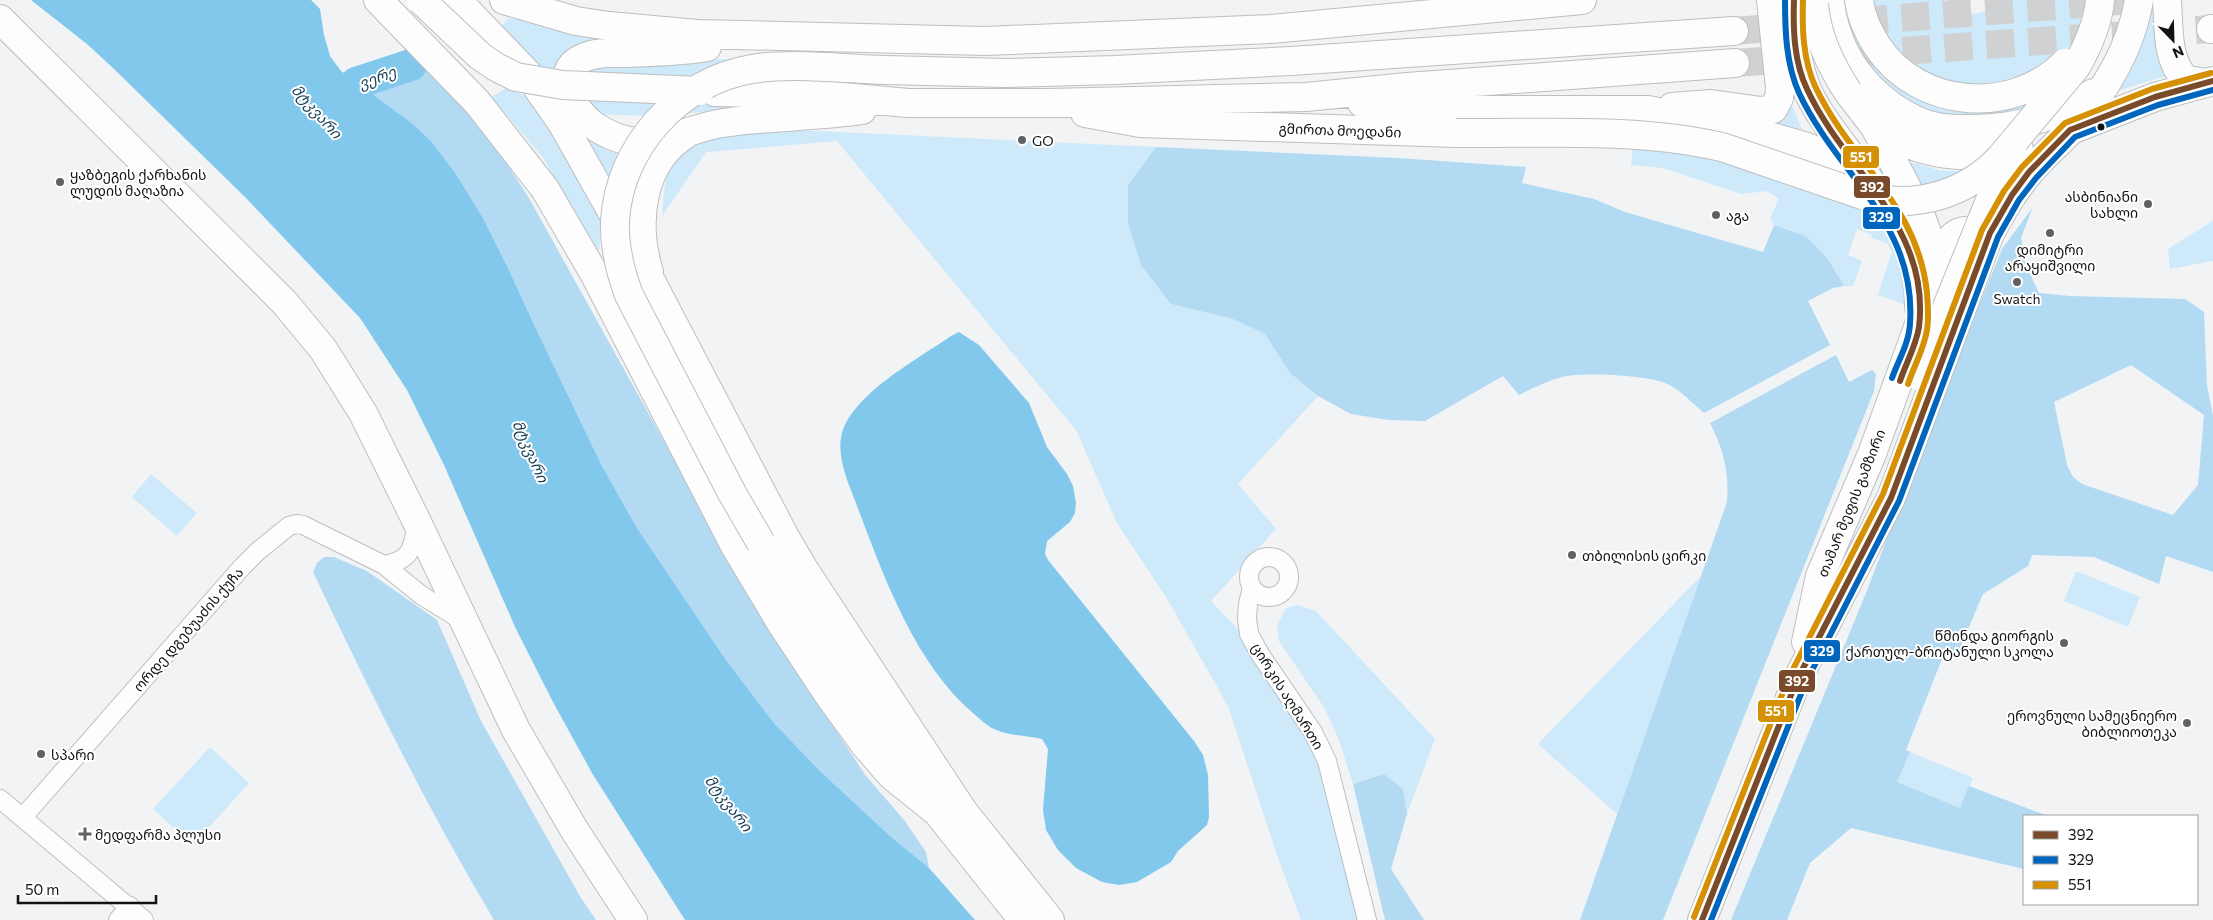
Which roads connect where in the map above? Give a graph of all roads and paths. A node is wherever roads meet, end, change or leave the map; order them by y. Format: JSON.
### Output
{"nodes":[{"id":1,"x":378,"y":0,"type":"edge"},
{"id":2,"x":421,"y":0,"type":"edge"},
{"id":3,"x":457,"y":0,"type":"edge"},
{"id":4,"x":504,"y":0,"type":"edge"},
{"id":5,"x":1582,"y":0,"type":"edge"},
{"id":6,"x":1771,"y":0,"type":"edge"},
{"id":7,"x":1794,"y":0,"type":"edge"},
{"id":8,"x":1814,"y":0,"type":"edge"},
{"id":9,"x":1830,"y":0,"type":"edge"},
{"id":10,"x":1858,"y":0,"type":"edge"},
{"id":11,"x":2100,"y":0,"type":"edge"},
{"id":12,"x":2112,"y":0,"type":"edge"},
{"id":13,"x":2138,"y":0,"type":"edge"},
{"id":14,"x":2166,"y":0,"type":"edge"},
{"id":15,"x":0,"y":19,"type":"edge"},
{"id":16,"x":1271,"y":29,"type":"junction"},
{"id":17,"x":2094,"y":29,"type":"junction"},
{"id":18,"x":1734,"y":31,"type":"tunnel mouth"},
{"id":19,"x":765,"y":37,"type":"junction"},
{"id":20,"x":1062,"y":39,"type":"junction"},
{"id":21,"x":1166,"y":49,"type":"junction"},
{"id":22,"x":1291,"y":60,"type":"junction"},
{"id":23,"x":1734,"y":63,"type":"tunnel mouth"},
{"id":24,"x":1037,"y":73,"type":"junction"},
{"id":25,"x":2208,"y":82,"type":"edge"},
{"id":26,"x":2106,"y":84,"type":"junction"},
{"id":27,"x":1306,"y":98,"type":"junction"},
{"id":28,"x":908,"y":103,"type":"junction"},
{"id":29,"x":1048,"y":103,"type":"junction"},
{"id":30,"x":1648,"y":110,"type":"junction"},
{"id":31,"x":1875,"y":127,"type":"junction"},
{"id":32,"x":695,"y":129,"type":"junction"},
{"id":33,"x":2070,"y":130,"type":"junction"},
{"id":34,"x":1866,"y":176,"type":"junction"},
{"id":35,"x":1976,"y":268,"type":"junction"},
{"id":36,"x":652,"y":283,"type":"junction"},
{"id":37,"x":1934,"y":283,"type":"junction"},
{"id":38,"x":1918,"y":331,"type":"junction"},
{"id":39,"x":418,"y":522,"type":"junction"},
{"id":40,"x":384,"y":565,"type":"junction"},
{"id":41,"x":1845,"y":587,"type":"junction"},
{"id":42,"x":1252,"y":588,"type":"dead end"},
{"id":43,"x":464,"y":622,"type":"junction"},
{"id":44,"x":1797,"y":680,"type":"junction"},
{"id":45,"x":0,"y":799,"type":"edge"},
{"id":46,"x":937,"y":812,"type":"junction"},
{"id":47,"x":23,"y":817,"type":"junction"},
{"id":48,"x":130,"y":906,"type":"junction"},
{"id":49,"x":118,"y":920,"type":"edge"},
{"id":50,"x":144,"y":920,"type":"edge"},
{"id":51,"x":633,"y":920,"type":"edge"},
{"id":52,"x":1023,"y":920,"type":"edge"},
{"id":53,"x":1050,"y":920,"type":"edge"},
{"id":54,"x":1367,"y":920,"type":"edge"},
{"id":55,"x":1702,"y":920,"type":"edge"}],
"edges":[{"from":1,"to":46,"type":"main road"},
{"from":2,"to":28,"type":"main road","bridge":true},
{"from":3,"to":36,"type":"main road"},
{"from":4,"to":19,"type":"main road"},
{"from":5,"to":16,"type":"main road"},
{"from":6,"to":30,"type":"main road"},
{"from":7,"to":34,"type":"main road","name":"გმირთა მოედანი"},
{"from":8,"to":31,"type":"main road","bridge":true},
{"from":9,"to":26,"type":"main road"},
{"from":10,"to":17,"type":"main road","bridge":true},
{"from":11,"to":17,"type":"main road","name":"გმირთა მოედანი","bridge":true},
{"from":12,"to":41,"type":"main road","bridge":true},
{"from":13,"to":26,"type":"main road"},
{"from":14,"to":25,"type":"main road"},
{"from":15,"to":39,"type":"main road"},
{"from":16,"to":20,"type":"main road"},
{"from":16,"to":21,"type":"main road"},
{"from":17,"to":29,"type":"main road","name":"გმირთა მოედანი","bridge":true},
{"from":18,"to":22,"type":"main road"},
{"from":19,"to":20,"type":"main road"},
{"from":19,"to":32,"type":"main road"},
{"from":20,"to":21,"type":"main road"},
{"from":21,"to":22,"type":"main road"},
{"from":21,"to":24,"type":"main road"},
{"from":22,"to":24,"type":"main road"},
{"from":23,"to":27,"type":"main road","name":"გმირთა მოედანი"},
{"from":24,"to":46,"type":"main road","bridge":true},
{"from":25,"to":33,"type":"main road"},
{"from":26,"to":33,"type":"main road"},
{"from":27,"to":29,"type":"main road","name":"გმირთა მოედანი"},
{"from":27,"to":30,"type":"main road","name":"გმირთა მოედანი"},
{"from":28,"to":29,"type":"main road"},
{"from":28,"to":32,"type":"main road"},
{"from":30,"to":34,"type":"main road","name":"გმირთა მოედანი"},
{"from":31,"to":33,"type":"main road"},
{"from":31,"to":37,"type":"main road"},
{"from":32,"to":36,"type":"main road"},
{"from":33,"to":35,"type":"main road"},
{"from":34,"to":38,"type":"main road","name":"გმირთა მოედანი"},
{"from":35,"to":37,"type":"main road"},
{"from":35,"to":41,"type":"main road"},
{"from":36,"to":53,"type":"main road"},
{"from":37,"to":38,"type":"main road"},
{"from":38,"to":44,"type":"main road","name":"თამარ მეფის გამზირი"},
{"from":39,"to":40,"type":"street"},
{"from":39,"to":43,"type":"main road"},
{"from":40,"to":43,"type":"street","name":"ორდე დგებუაძის ქუჩა"},
{"from":40,"to":47,"type":"street","name":"ორდე დგებუაძის ქუჩა"},
{"from":41,"to":44,"type":"main road","name":"თამარ მეფის გამზირი"},
{"from":42,"to":54,"type":"street","name":"ცირკის აღმართი"},
{"from":43,"to":51,"type":"main road"},
{"from":44,"to":55,"type":"main road","name":"თამარ მეფის გამზირი"},
{"from":45,"to":47,"type":"street"},
{"from":46,"to":52,"type":"main road"},
{"from":47,"to":48,"type":"street"},
{"from":48,"to":49,"type":"street"},
{"from":48,"to":50,"type":"street"}]}
